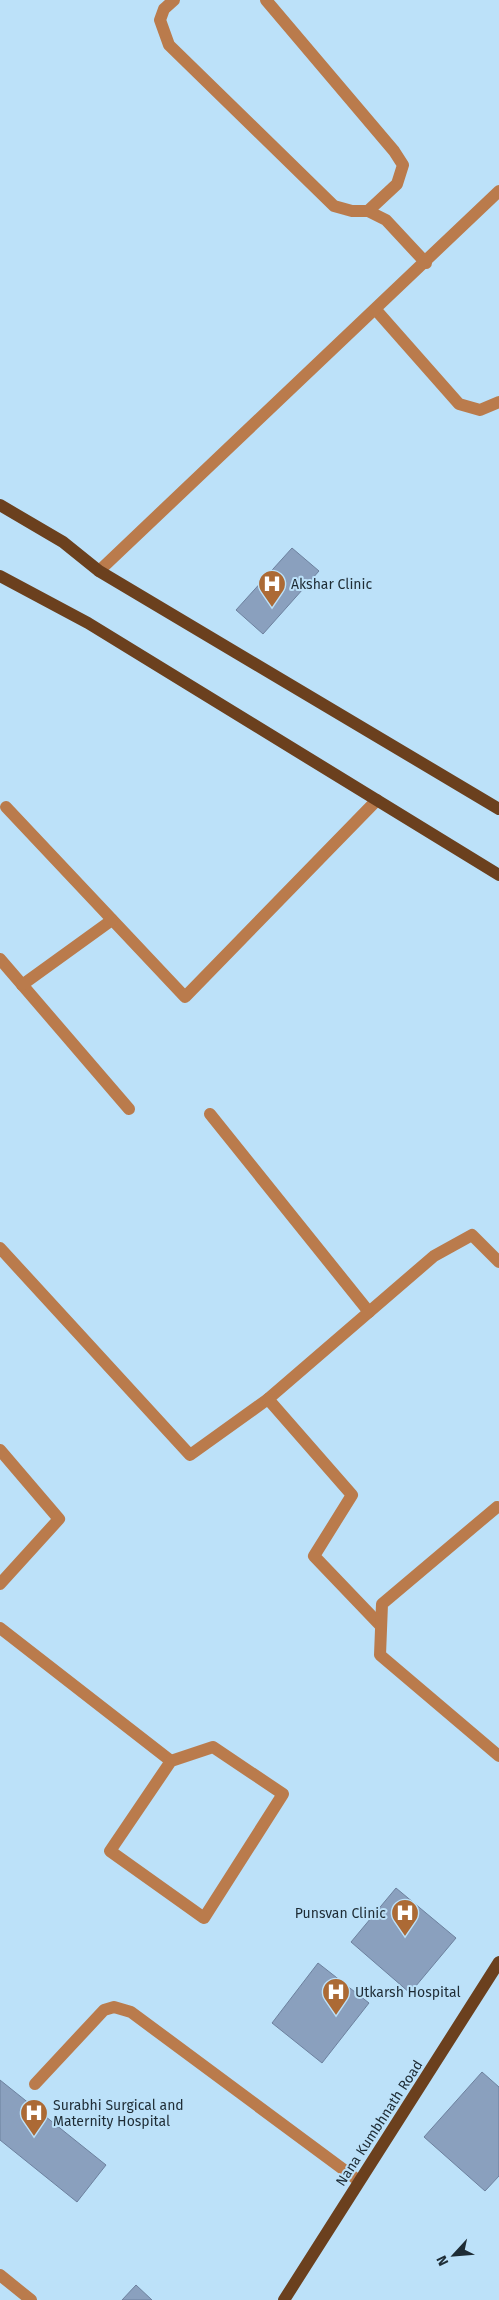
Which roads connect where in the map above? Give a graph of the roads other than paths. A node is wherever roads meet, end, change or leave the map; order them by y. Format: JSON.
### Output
{"nodes":[{"id":1,"x":174,"y":0,"type":"edge"},
{"id":2,"x":266,"y":0,"type":"edge"},
{"id":3,"x":499,"y":192,"type":"edge"},
{"id":4,"x":368,"y":211,"type":"junction"},
{"id":5,"x":426,"y":263,"type":"junction"},
{"id":6,"x":376,"y":310,"type":"junction"},
{"id":7,"x":499,"y":402,"type":"edge"},
{"id":8,"x":0,"y":505,"type":"edge"},
{"id":9,"x":99,"y":571,"type":"junction"},
{"id":10,"x":1,"y":579,"type":"edge"},
{"id":11,"x":376,"y":800,"type":"junction"},
{"id":12,"x":6,"y":807,"type":"dead end"},
{"id":13,"x":499,"y":809,"type":"edge"},
{"id":14,"x":499,"y":875,"type":"edge"},
{"id":15,"x":112,"y":920,"type":"junction"},
{"id":16,"x":0,"y":958,"type":"edge"},
{"id":17,"x":22,"y":985,"type":"junction"},
{"id":18,"x":129,"y":1109,"type":"dead end"},
{"id":19,"x":210,"y":1114,"type":"dead end"},
{"id":20,"x":0,"y":1248,"type":"edge"},
{"id":21,"x":499,"y":1262,"type":"edge"},
{"id":22,"x":369,"y":1312,"type":"junction"},
{"id":23,"x":268,"y":1399,"type":"junction"},
{"id":24,"x":0,"y":1450,"type":"edge"},
{"id":25,"x":497,"y":1507,"type":"dead end"},
{"id":26,"x":0,"y":1584,"type":"edge"},
{"id":27,"x":381,"y":1626,"type":"junction"},
{"id":28,"x":0,"y":1628,"type":"edge"},
{"id":29,"x":499,"y":1756,"type":"edge"},
{"id":30,"x":171,"y":1761,"type":"junction"},
{"id":31,"x":499,"y":1962,"type":"edge"},
{"id":32,"x":34,"y":2084,"type":"dead end"},
{"id":33,"x":359,"y":2181,"type":"junction"},
{"id":34,"x":0,"y":2275,"type":"edge"},
{"id":35,"x":31,"y":2300,"type":"edge"},
{"id":36,"x":284,"y":2300,"type":"edge"}],
"edges":[{"from":1,"to":4,"type":"street"},
{"from":2,"to":4,"type":"street"},
{"from":3,"to":5,"type":"street"},
{"from":4,"to":5,"type":"street"},
{"from":5,"to":6,"type":"street"},
{"from":6,"to":7,"type":"street"},
{"from":6,"to":9,"type":"street"},
{"from":8,"to":9,"type":"main road"},
{"from":9,"to":13,"type":"main road"},
{"from":10,"to":11,"type":"main road"},
{"from":11,"to":14,"type":"main road"},
{"from":11,"to":15,"type":"street"},
{"from":12,"to":15,"type":"street"},
{"from":15,"to":17,"type":"street"},
{"from":16,"to":17,"type":"street"},
{"from":17,"to":18,"type":"street"},
{"from":19,"to":22,"type":"street"},
{"from":20,"to":23,"type":"street"},
{"from":21,"to":22,"type":"street"},
{"from":22,"to":23,"type":"street"},
{"from":23,"to":27,"type":"street"},
{"from":24,"to":26,"type":"street"},
{"from":25,"to":27,"type":"street"},
{"from":27,"to":29,"type":"street"},
{"from":28,"to":30,"type":"street"},
{"from":30,"to":30,"type":"street"},
{"from":31,"to":33,"type":"main road","name":"Nana Kumbhnath Road"},
{"from":32,"to":33,"type":"street"},
{"from":33,"to":36,"type":"main road","name":"Nana Kumbhnath Road"},
{"from":34,"to":35,"type":"street"}]}
